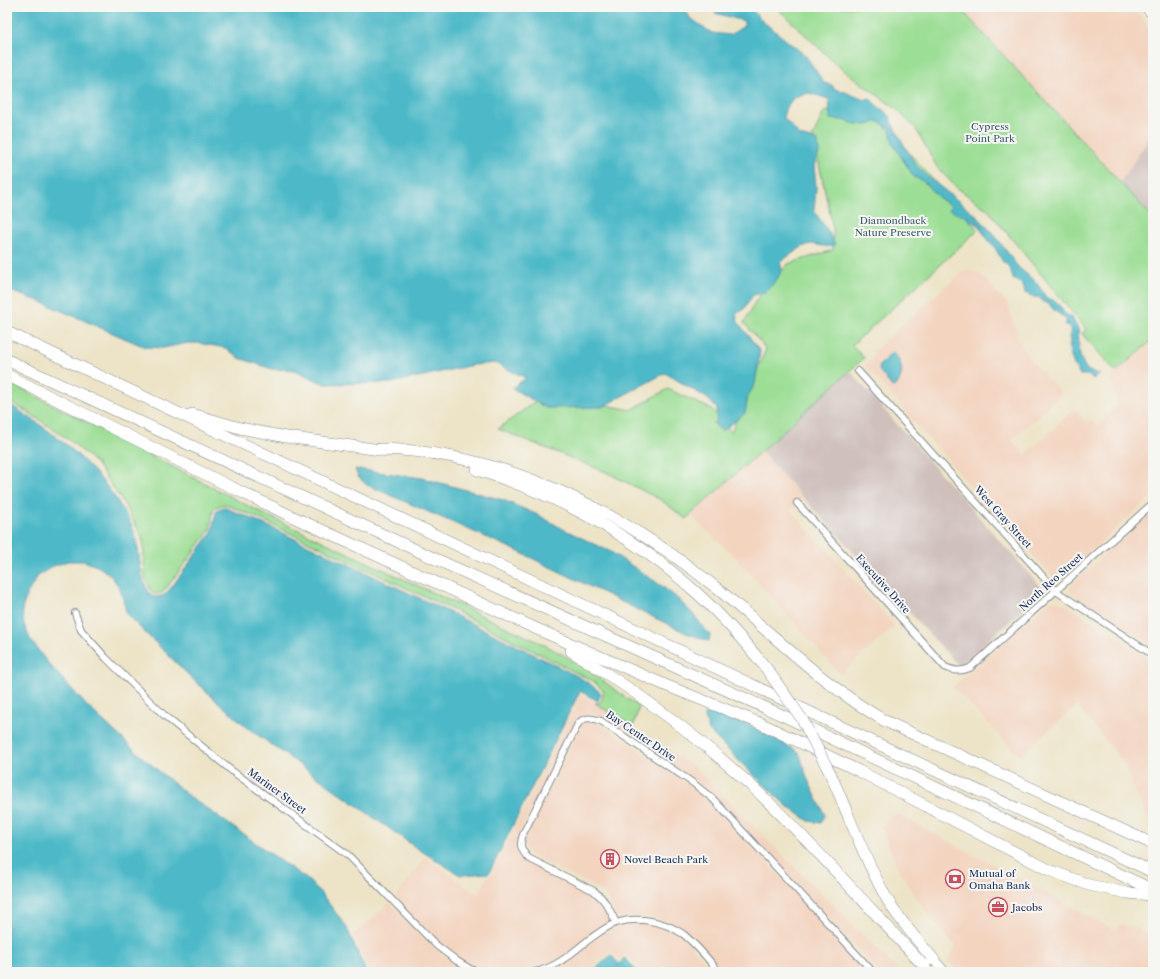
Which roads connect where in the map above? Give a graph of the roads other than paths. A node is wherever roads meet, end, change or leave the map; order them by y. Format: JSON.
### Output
{"nodes":[{"id":1,"x":1144,"y":7,"type":"edge"},
{"id":2,"x":1153,"y":17,"type":"edge"},
{"id":3,"x":7,"y":332,"type":"edge"},
{"id":4,"x":7,"y":360,"type":"edge"},
{"id":5,"x":858,"y":371,"type":"dead end"},
{"id":6,"x":7,"y":375,"type":"edge"},
{"id":7,"x":133,"y":392,"type":"junction"},
{"id":8,"x":382,"y":449,"type":"junction"},
{"id":9,"x":1153,"y":503,"type":"edge"},
{"id":10,"x":797,"y":504,"type":"dead end"},
{"id":11,"x":1056,"y":591,"type":"junction"},
{"id":12,"x":75,"y":613,"type":"dead end"},
{"id":13,"x":537,"y":629,"type":"junction"},
{"id":14,"x":1153,"y":654,"type":"edge"},
{"id":15,"x":959,"y":671,"type":"joint"},
{"id":16,"x":1152,"y":843,"type":"edge"},
{"id":17,"x":1153,"y":872,"type":"edge"},
{"id":18,"x":1153,"y":890,"type":"edge"},
{"id":19,"x":1153,"y":895,"type":"edge"},
{"id":20,"x":616,"y":923,"type":"junction"},
{"id":21,"x":934,"y":960,"type":"junction"},
{"id":22,"x":925,"y":970,"type":"edge"},
{"id":23,"x":480,"y":972,"type":"edge"},
{"id":24,"x":535,"y":972,"type":"edge"},
{"id":25,"x":719,"y":972,"type":"edge"},
{"id":26,"x":873,"y":972,"type":"edge"},
{"id":27,"x":945,"y":972,"type":"edge"}],
"edges":[{"from":1,"to":2,"type":"street"},
{"from":3,"to":7,"type":"highway"},
{"from":4,"to":18,"type":"highway"},
{"from":5,"to":11,"type":"street","name":"West Gray Street"},
{"from":6,"to":13,"type":"highway"},
{"from":7,"to":8,"type":"highway"},
{"from":7,"to":17,"type":"highway"},
{"from":8,"to":16,"type":"highway"},
{"from":8,"to":21,"type":"highway","bridge":true},
{"from":9,"to":11,"type":"street","name":"North Reo Street"},
{"from":10,"to":15,"type":"street","name":"Executive Drive"},
{"from":11,"to":14,"type":"street","name":"West Gray Street"},
{"from":11,"to":15,"type":"street","name":"North Reo Street"},
{"from":12,"to":23,"type":"street","name":"Mariner Street"},
{"from":13,"to":19,"type":"highway"},
{"from":13,"to":22,"type":"highway"},
{"from":20,"to":24,"type":"street"},
{"from":20,"to":25,"type":"street"},
{"from":20,"to":26,"type":"street","name":"Bay Center Drive"},
{"from":21,"to":22,"type":"street"},
{"from":21,"to":22,"type":"street"},
{"from":21,"to":27,"type":"main road"}]}
